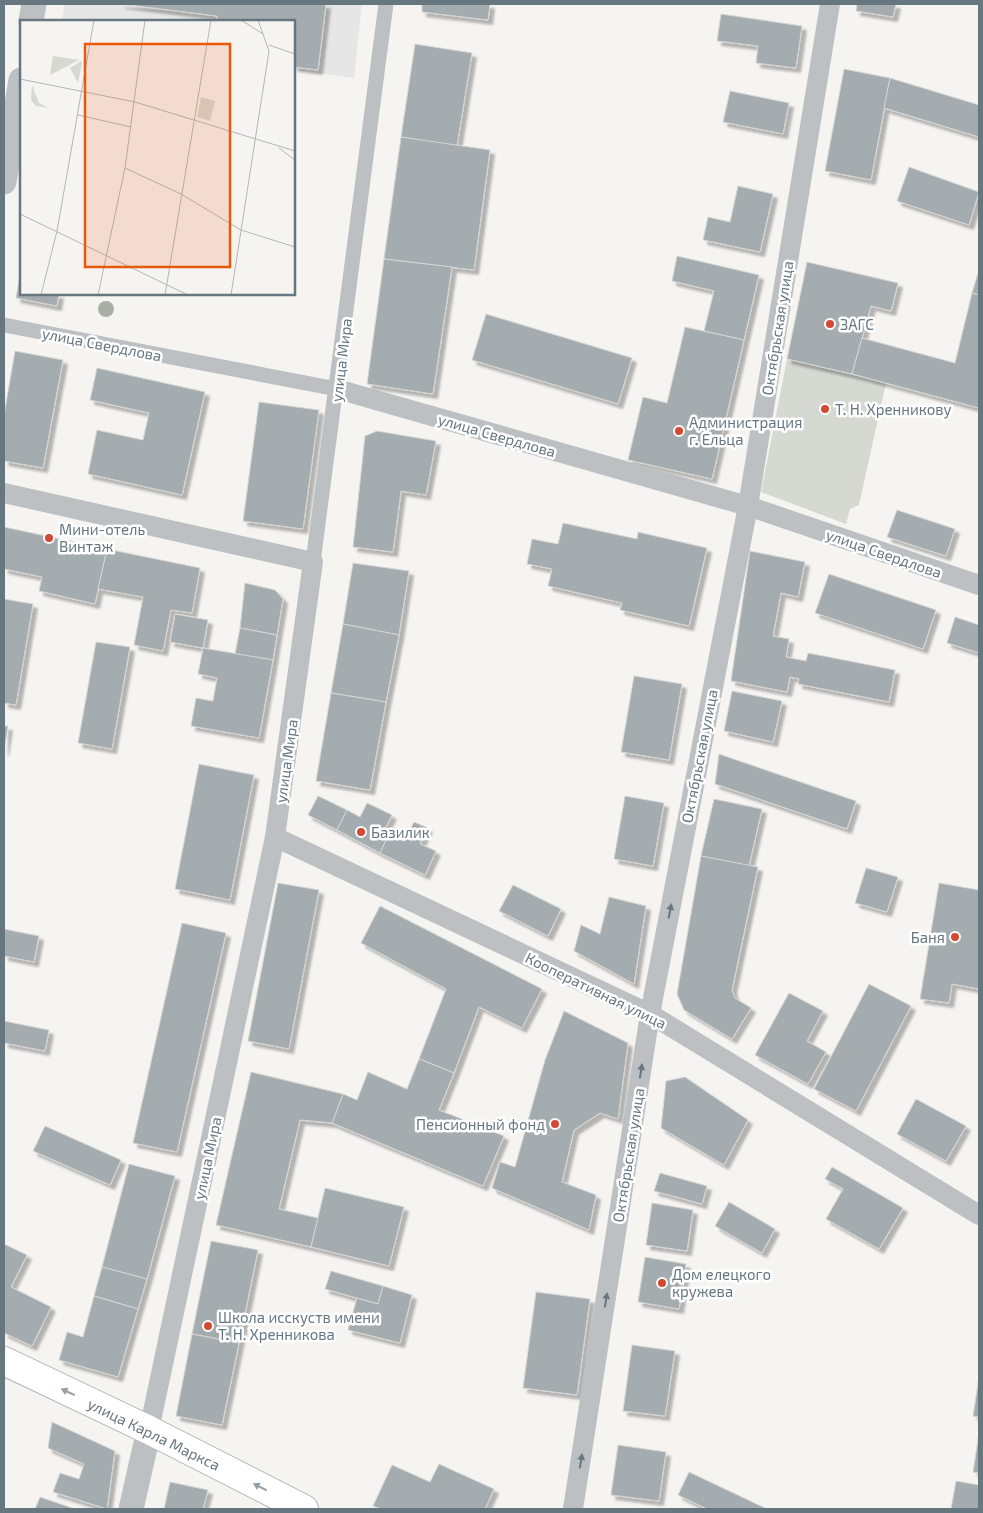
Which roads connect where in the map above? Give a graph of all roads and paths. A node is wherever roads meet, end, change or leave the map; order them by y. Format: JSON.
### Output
{"nodes":[{"id":1,"x":34,"y":4,"type":"edge"},
{"id":2,"x":386,"y":4,"type":"edge"},
{"id":3,"x":830,"y":4,"type":"edge"},
{"id":4,"x":31,"y":20,"type":"edge"},
{"id":5,"x":20,"y":86,"type":"edge"},
{"id":6,"x":4,"y":182,"type":"edge"},
{"id":7,"x":4,"y":325,"type":"edge"},
{"id":8,"x":337,"y":389,"type":"junction"},
{"id":9,"x":4,"y":493,"type":"edge"},
{"id":10,"x":748,"y":506,"type":"junction"},
{"id":11,"x":313,"y":562,"type":"junction"},
{"id":12,"x":979,"y":585,"type":"edge"},
{"id":13,"x":275,"y":837,"type":"junction"},
{"id":14,"x":650,"y":1014,"type":"junction"},
{"id":15,"x":979,"y":1215,"type":"edge"},
{"id":16,"x":4,"y":1362,"type":"edge"},
{"id":17,"x":148,"y":1430,"type":"junction"},
{"id":18,"x":131,"y":1509,"type":"edge"},
{"id":19,"x":304,"y":1509,"type":"edge"},
{"id":20,"x":574,"y":1509,"type":"edge"}],
"edges":[{"from":1,"to":4,"type":"street"},
{"from":2,"to":8,"type":"street","name":"улица Мира"},
{"from":3,"to":10,"type":"street","name":"Октябрьская улица"},
{"from":5,"to":6,"type":"street"},
{"from":7,"to":8,"type":"street","name":"улица Свердлова"},
{"from":8,"to":10,"type":"street","name":"улица Свердлова"},
{"from":8,"to":11,"type":"street","name":"улица Мира"},
{"from":9,"to":11,"type":"street"},
{"from":10,"to":12,"type":"street","name":"улица Свердлова"},
{"from":14,"to":10,"type":"street","name":"Октябрьская улица","one_way":true},
{"from":11,"to":13,"type":"street","name":"улица Мира"},
{"from":13,"to":14,"type":"street","name":"Кооперативная улица"},
{"from":13,"to":17,"type":"street","name":"улица Мира"},
{"from":14,"to":15,"type":"street","name":"Кооперативная улица"},
{"from":20,"to":14,"type":"street","name":"Октябрьская улица","one_way":true},
{"from":17,"to":16,"type":"main road","name":"улица Карла Маркса","one_way":true},
{"from":17,"to":18,"type":"street","name":"улица Мира"},
{"from":19,"to":17,"type":"main road","name":"улица Карла Маркса","one_way":true}]}
